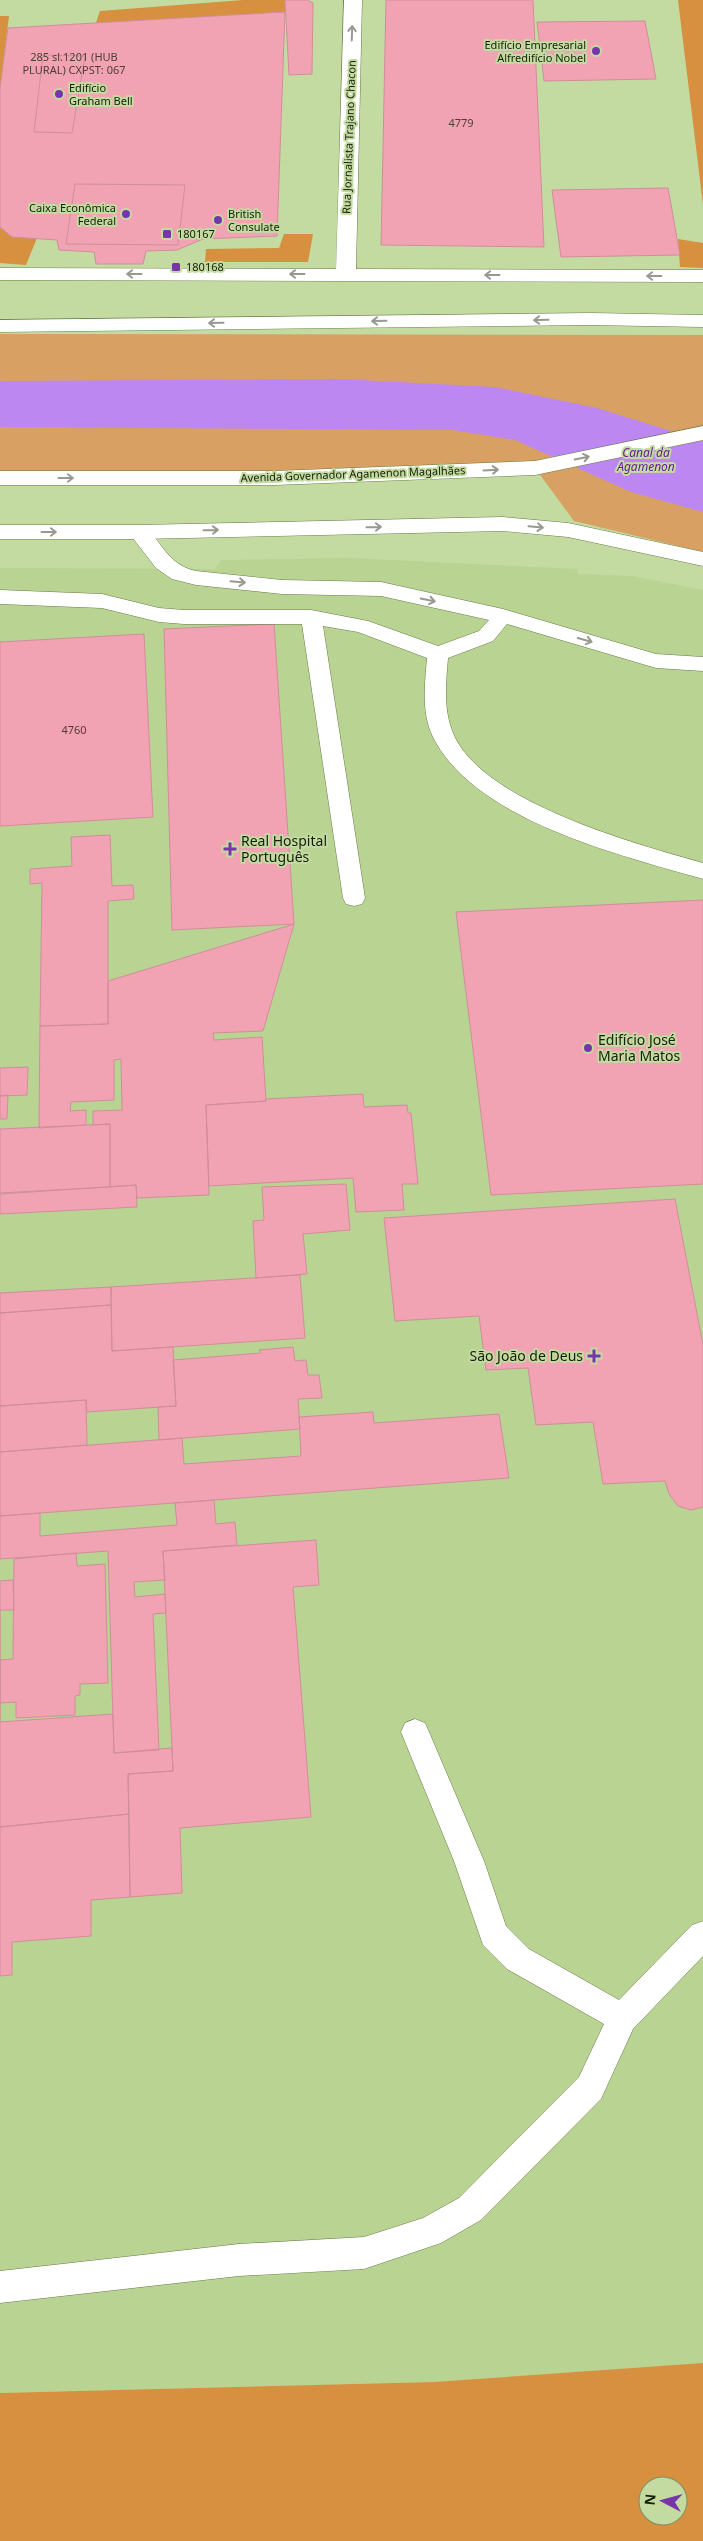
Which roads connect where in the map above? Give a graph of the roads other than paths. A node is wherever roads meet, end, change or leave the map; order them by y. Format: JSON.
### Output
{"nodes":[{"id":1,"x":353,"y":0,"type":"edge"},
{"id":2,"x":0,"y":274,"type":"edge"},
{"id":3,"x":346,"y":274,"type":"junction"},
{"id":4,"x":703,"y":276,"type":"edge"},
{"id":5,"x":0,"y":317,"type":"edge"},
{"id":6,"x":703,"y":321,"type":"edge"},
{"id":7,"x":40,"y":325,"type":"junction"},
{"id":8,"x":0,"y":326,"type":"edge"},
{"id":9,"x":703,"y":433,"type":"edge"},
{"id":10,"x":0,"y":478,"type":"edge"},
{"id":11,"x":0,"y":532,"type":"edge"},
{"id":12,"x":139,"y":532,"type":"junction"},
{"id":13,"x":703,"y":559,"type":"edge"},
{"id":14,"x":0,"y":597,"type":"edge"},
{"id":15,"x":373,"y":608,"type":"junction"},
{"id":16,"x":503,"y":616,"type":"junction"},
{"id":17,"x":311,"y":617,"type":"junction"},
{"id":18,"x":438,"y":654,"type":"junction"},
{"id":19,"x":703,"y":664,"type":"edge"},
{"id":20,"x":703,"y":871,"type":"edge"},
{"id":21,"x":354,"y":898,"type":"dead end"},
{"id":22,"x":415,"y":1732,"type":"dead end"},
{"id":23,"x":703,"y":1935,"type":"edge"},
{"id":24,"x":622,"y":2018,"type":"junction"},
{"id":25,"x":0,"y":2287,"type":"edge"}],
"edges":[{"from":3,"to":1,"type":"main road","name":"Rua Jornalista Trajano Chacon","one_way":true},
{"from":3,"to":2,"type":"main road","one_way":true},
{"from":4,"to":3,"type":"main road","one_way":true},
{"from":5,"to":7,"type":"main road"},
{"from":6,"to":7,"type":"main road","one_way":true},
{"from":7,"to":8,"type":"main road"},
{"from":10,"to":9,"type":"main road","name":"Avenida Governador Agamenon Magalhães","one_way":true},
{"from":11,"to":12,"type":"main road","one_way":true},
{"from":12,"to":13,"type":"main road","one_way":true},
{"from":12,"to":15,"type":"lane","one_way":true},
{"from":14,"to":17,"type":"lane"},
{"from":15,"to":16,"type":"lane","one_way":true},
{"from":15,"to":17,"type":"lane"},
{"from":15,"to":18,"type":"lane"},
{"from":16,"to":18,"type":"lane"},
{"from":16,"to":19,"type":"lane","one_way":true},
{"from":17,"to":21,"type":"lane"},
{"from":18,"to":20,"type":"lane"},
{"from":22,"to":24,"type":"lane"},
{"from":23,"to":24,"type":"lane"},
{"from":24,"to":25,"type":"lane"}]}
